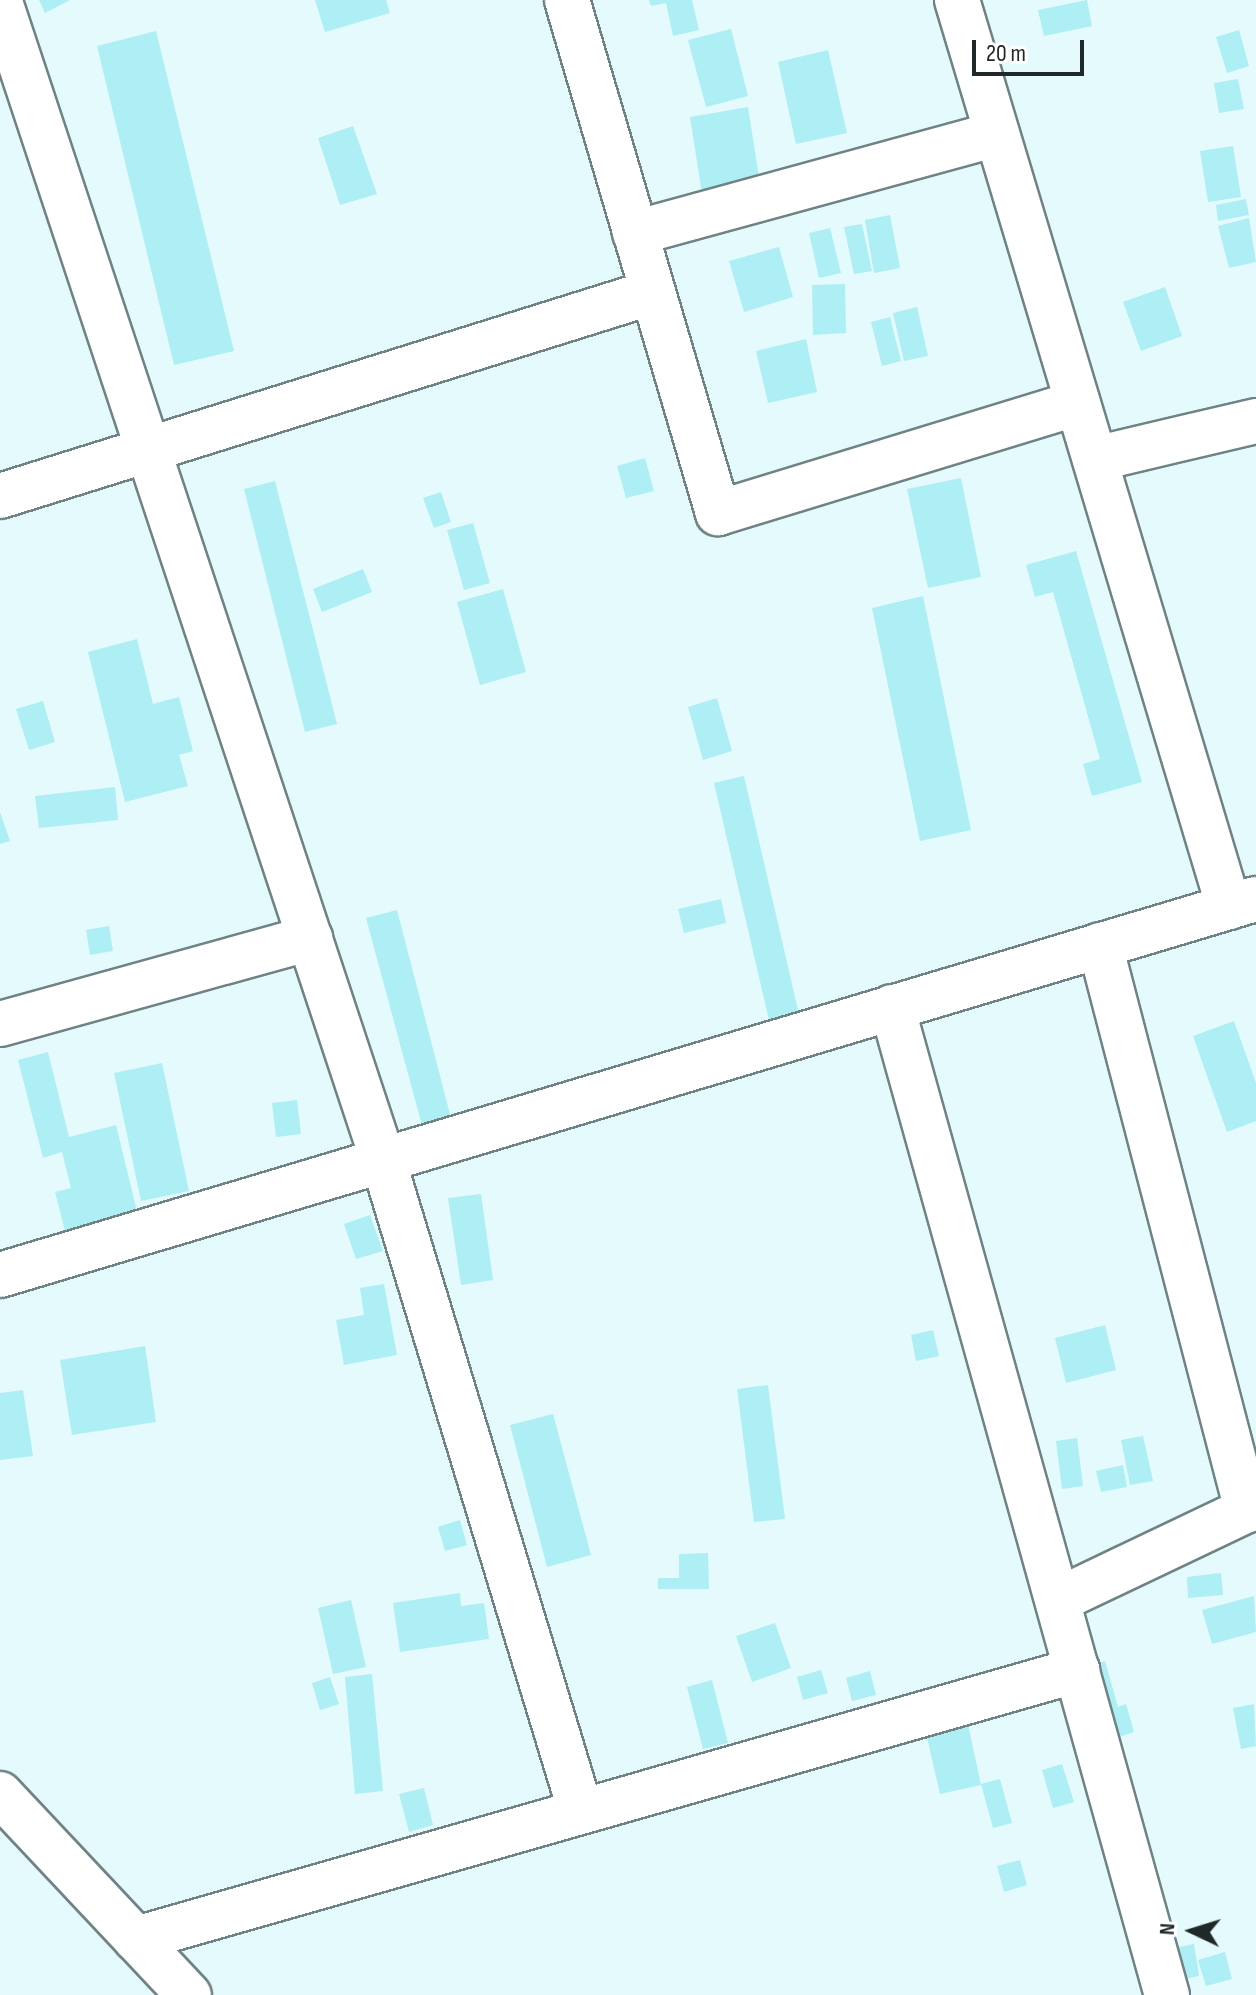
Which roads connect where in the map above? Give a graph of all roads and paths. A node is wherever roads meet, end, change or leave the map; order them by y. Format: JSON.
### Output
{"nodes":[{"id":1,"x":567,"y":0,"type":"edge"},
{"id":2,"x":957,"y":0,"type":"edge"},
{"id":3,"x":0,"y":2,"type":"edge"},
{"id":4,"x":997,"y":134,"type":"junction"},
{"id":5,"x":635,"y":233,"type":"junction"},
{"id":6,"x":653,"y":292,"type":"junction"},
{"id":7,"x":1078,"y":403,"type":"junction"},
{"id":8,"x":1256,"y":421,"type":"edge"},
{"id":9,"x":148,"y":450,"type":"junction"},
{"id":10,"x":1095,"y":459,"type":"junction"},
{"id":11,"x":0,"y":496,"type":"edge"},
{"id":12,"x":1242,"y":903,"type":"edge"},
{"id":13,"x":310,"y":938,"type":"junction"},
{"id":14,"x":1100,"y":945,"type":"junction"},
{"id":15,"x":892,"y":1007,"type":"junction"},
{"id":16,"x":0,"y":1024,"type":"edge"},
{"id":17,"x":383,"y":1160,"type":"junction"},
{"id":18,"x":0,"y":1275,"type":"edge"},
{"id":19,"x":1251,"y":1509,"type":"edge"},
{"id":20,"x":1058,"y":1600,"type":"junction"},
{"id":21,"x":1077,"y":1670,"type":"junction"},
{"id":22,"x":0,"y":1794,"type":"edge"},
{"id":23,"x":581,"y":1812,"type":"junction"},
{"id":24,"x":136,"y":1939,"type":"junction"},
{"id":25,"x":189,"y":1995,"type":"edge"},
{"id":26,"x":1167,"y":1995,"type":"edge"}],
"edges":[{"from":1,"to":5,"type":"street"},
{"from":2,"to":4,"type":"street"},
{"from":3,"to":9,"type":"street"},
{"from":4,"to":5,"type":"street"},
{"from":4,"to":7,"type":"street"},
{"from":5,"to":6,"type":"street"},
{"from":6,"to":7,"type":"street"},
{"from":6,"to":9,"type":"street"},
{"from":7,"to":10,"type":"street"},
{"from":8,"to":10,"type":"street"},
{"from":9,"to":11,"type":"street"},
{"from":9,"to":13,"type":"street"},
{"from":10,"to":12,"type":"street"},
{"from":12,"to":14,"type":"street"},
{"from":13,"to":16,"type":"street"},
{"from":13,"to":17,"type":"street"},
{"from":14,"to":15,"type":"street"},
{"from":14,"to":19,"type":"street"},
{"from":15,"to":17,"type":"street"},
{"from":15,"to":20,"type":"street"},
{"from":17,"to":18,"type":"street"},
{"from":17,"to":23,"type":"street"},
{"from":19,"to":20,"type":"street"},
{"from":20,"to":21,"type":"street"},
{"from":21,"to":23,"type":"street"},
{"from":21,"to":26,"type":"street"},
{"from":22,"to":24,"type":"street"},
{"from":23,"to":24,"type":"street"},
{"from":24,"to":25,"type":"street"}]}
